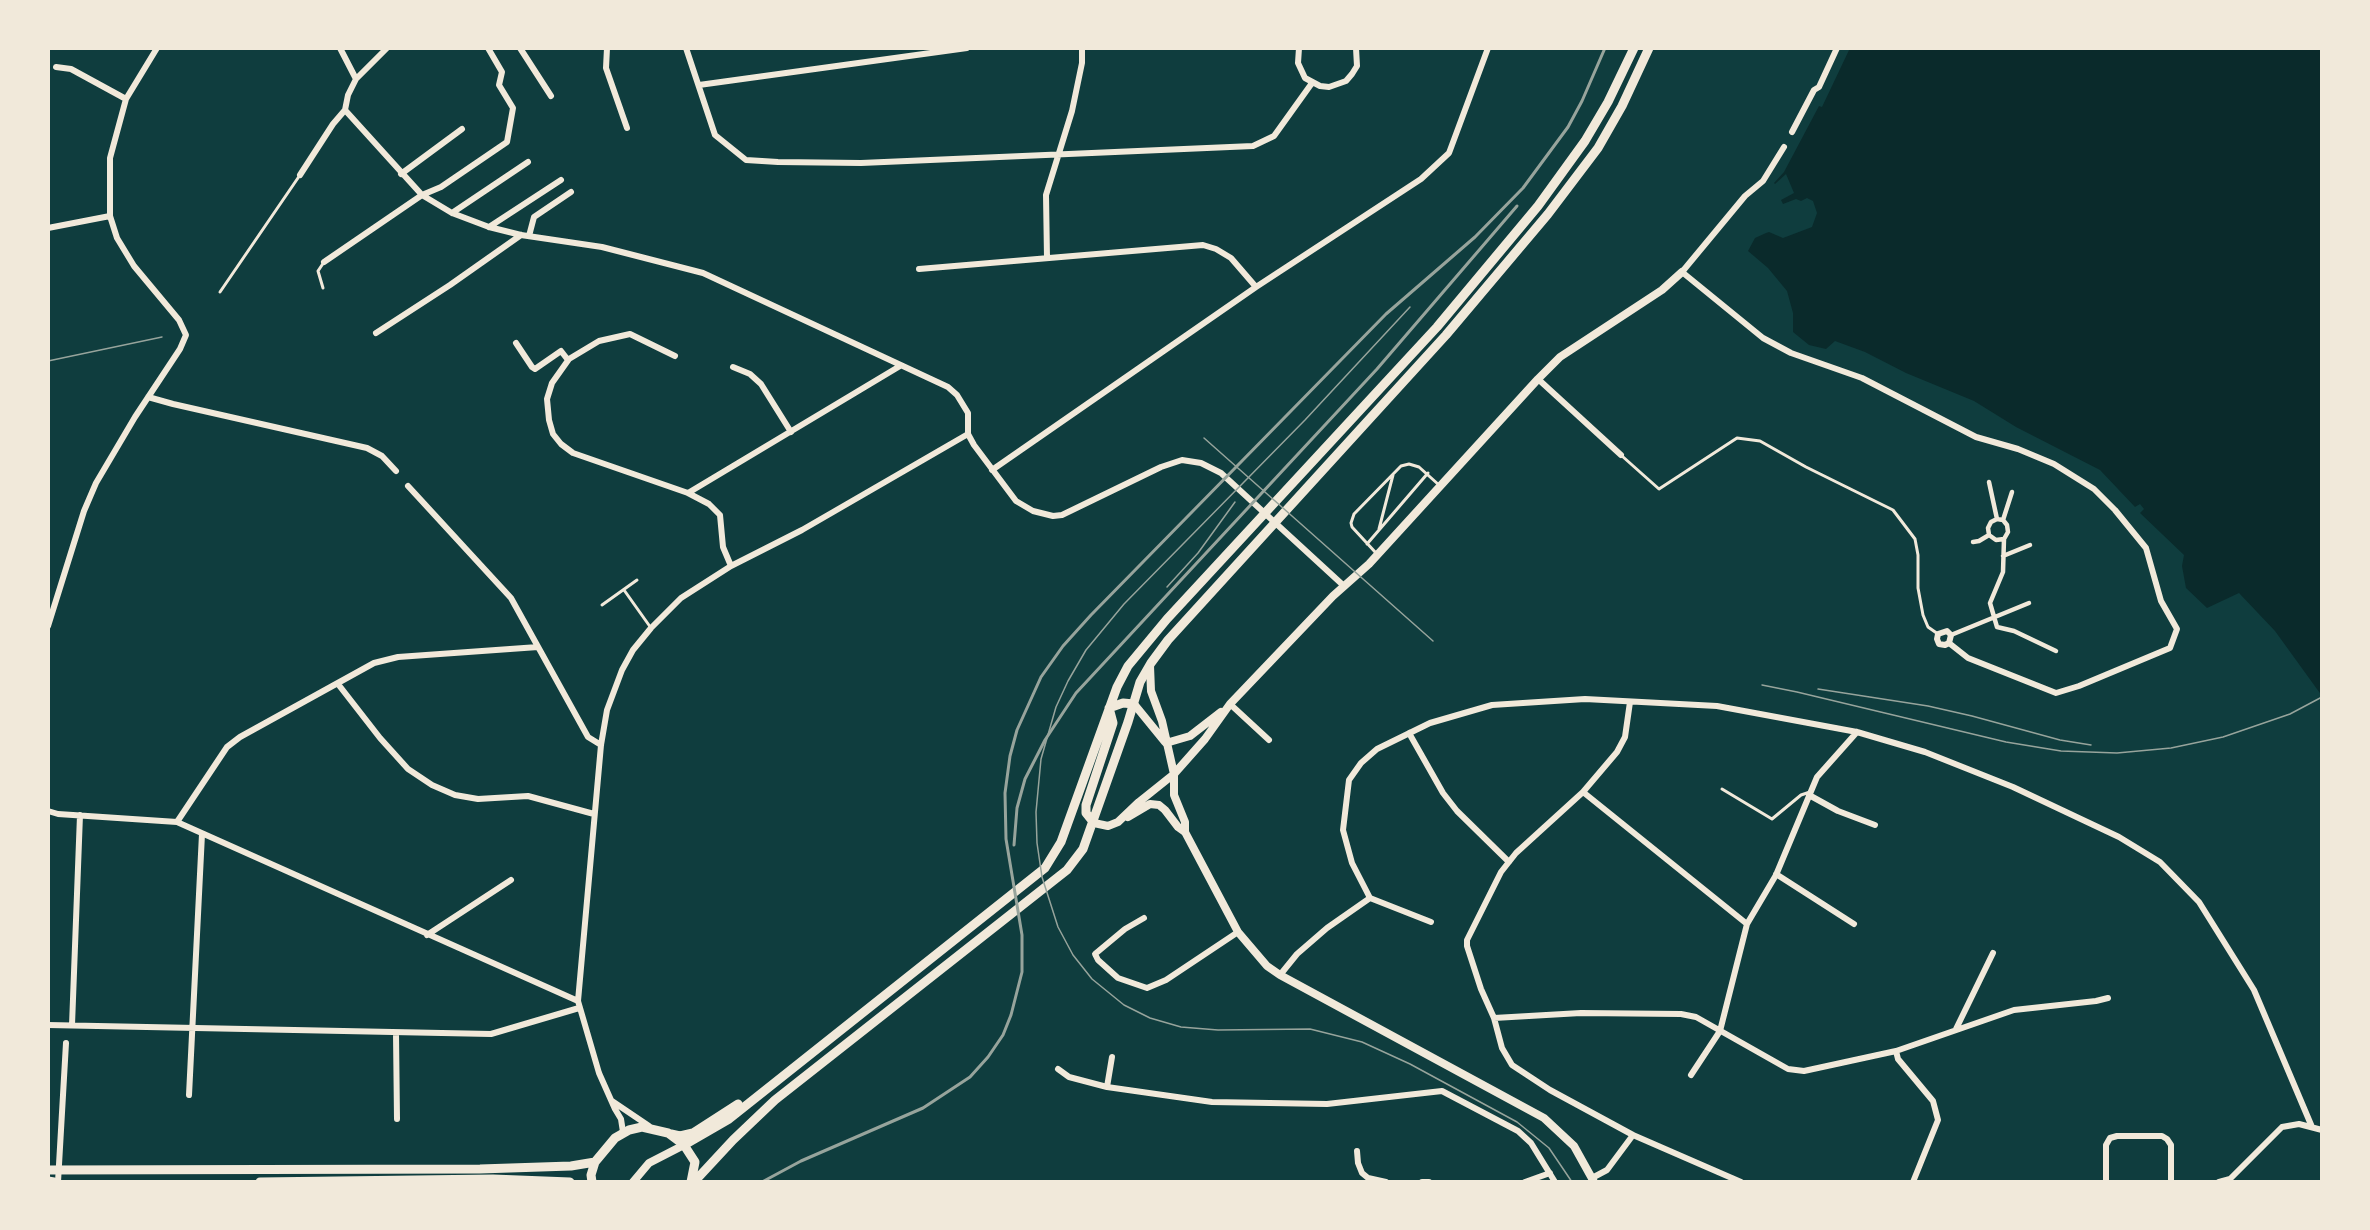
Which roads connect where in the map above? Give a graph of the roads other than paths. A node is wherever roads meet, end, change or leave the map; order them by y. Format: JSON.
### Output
{"nodes":[{"id":1,"x":157,"y":48,"type":"edge"},
{"id":2,"x":340,"y":48,"type":"edge"},
{"id":3,"x":387,"y":48,"type":"edge"},
{"id":4,"x":488,"y":48,"type":"edge"},
{"id":5,"x":520,"y":48,"type":"edge"},
{"id":6,"x":607,"y":48,"type":"edge"},
{"id":7,"x":686,"y":48,"type":"edge"},
{"id":8,"x":967,"y":48,"type":"edge"},
{"id":9,"x":1082,"y":48,"type":"edge"},
{"id":10,"x":1299,"y":48,"type":"edge"},
{"id":11,"x":1356,"y":48,"type":"edge"},
{"id":12,"x":1488,"y":48,"type":"edge"},
{"id":13,"x":1634,"y":48,"type":"edge"},
{"id":14,"x":1651,"y":48,"type":"edge"},
{"id":15,"x":1837,"y":48,"type":"edge"},
{"id":16,"x":56,"y":67,"type":"dead end"},
{"id":17,"x":356,"y":78,"type":"junction"},
{"id":18,"x":1312,"y":83,"type":"junction"},
{"id":19,"x":699,"y":85,"type":"junction"},
{"id":20,"x":551,"y":96,"type":"dead end"},
{"id":21,"x":126,"y":99,"type":"junction"},
{"id":22,"x":345,"y":110,"type":"junction"},
{"id":23,"x":627,"y":128,"type":"dead end"},
{"id":24,"x":462,"y":129,"type":"dead end"},
{"id":25,"x":1792,"y":132,"type":"dead end"},
{"id":26,"x":1784,"y":147,"type":"dead end"},
{"id":27,"x":1057,"y":154,"type":"junction"},
{"id":28,"x":528,"y":162,"type":"dead end"},
{"id":29,"x":401,"y":174,"type":"junction"},
{"id":30,"x":300,"y":175,"type":"joint"},
{"id":31,"x":561,"y":180,"type":"dead end"},
{"id":32,"x":571,"y":192,"type":"dead end"},
{"id":33,"x":422,"y":195,"type":"junction"},
{"id":34,"x":452,"y":213,"type":"junction"},
{"id":35,"x":111,"y":216,"type":"junction"},
{"id":36,"x":489,"y":227,"type":"junction"},
{"id":37,"x":48,"y":228,"type":"edge"},
{"id":38,"x":525,"y":235,"type":"junction"},
{"id":39,"x":1047,"y":258,"type":"junction"},
{"id":40,"x":324,"y":262,"type":"joint"},
{"id":41,"x":919,"y":269,"type":"dead end"},
{"id":42,"x":1682,"y":272,"type":"junction"},
{"id":43,"x":1256,"y":287,"type":"junction"},
{"id":44,"x":323,"y":288,"type":"dead end"},
{"id":45,"x":220,"y":292,"type":"dead end"},
{"id":46,"x":376,"y":333,"type":"dead end"},
{"id":47,"x":516,"y":343,"type":"dead end"},
{"id":48,"x":675,"y":356,"type":"dead end"},
{"id":49,"x":568,"y":360,"type":"junction"},
{"id":50,"x":900,"y":366,"type":"junction"},
{"id":51,"x":733,"y":367,"type":"dead end"},
{"id":52,"x":1538,"y":379,"type":"junction"},
{"id":53,"x":148,"y":397,"type":"junction"},
{"id":54,"x":791,"y":432,"type":"junction"},
{"id":55,"x":968,"y":434,"type":"junction"},
{"id":56,"x":1621,"y":455,"type":"joint"},
{"id":57,"x":992,"y":470,"type":"junction"},
{"id":58,"x":396,"y":471,"type":"dead end"},
{"id":59,"x":1394,"y":472,"type":"junction"},
{"id":60,"x":1428,"y":473,"type":"junction"},
{"id":61,"x":1989,"y":482,"type":"dead end"},
{"id":62,"x":408,"y":486,"type":"dead end"},
{"id":63,"x":1440,"y":486,"type":"junction"},
{"id":64,"x":2012,"y":492,"type":"dead end"},
{"id":65,"x":688,"y":493,"type":"junction"},
{"id":66,"x":2000,"y":520,"type":"junction"},
{"id":67,"x":1378,"y":531,"type":"junction"},
{"id":68,"x":1989,"y":535,"type":"junction"},
{"id":69,"x":2004,"y":538,"type":"junction"},
{"id":70,"x":1973,"y":542,"type":"dead end"},
{"id":71,"x":1367,"y":544,"type":"junction"},
{"id":72,"x":2030,"y":545,"type":"dead end"},
{"id":73,"x":1378,"y":554,"type":"junction"},
{"id":74,"x":2003,"y":556,"type":"junction"},
{"id":75,"x":731,"y":566,"type":"junction"},
{"id":76,"x":637,"y":580,"type":"dead end"},
{"id":77,"x":1344,"y":586,"type":"junction"},
{"id":78,"x":624,"y":590,"type":"junction"},
{"id":79,"x":2028,"y":603,"type":"dead end"},
{"id":80,"x":602,"y":605,"type":"dead end"},
{"id":81,"x":1994,"y":617,"type":"junction"},
{"id":82,"x":48,"y":627,"type":"edge"},
{"id":83,"x":651,"y":628,"type":"junction"},
{"id":84,"x":1938,"y":633,"type":"junction"},
{"id":85,"x":1951,"y":635,"type":"junction"},
{"id":86,"x":1949,"y":643,"type":"junction"},
{"id":87,"x":538,"y":647,"type":"junction"},
{"id":88,"x":2056,"y":651,"type":"dead end"},
{"id":89,"x":1151,"y":663,"type":"junction"},
{"id":90,"x":338,"y":684,"type":"junction"},
{"id":91,"x":1630,"y":702,"type":"junction"},
{"id":92,"x":1134,"y":704,"type":"junction"},
{"id":93,"x":1228,"y":707,"type":"junction"},
{"id":94,"x":1110,"y":708,"type":"junction"},
{"id":95,"x":1857,"y":732,"type":"junction"},
{"id":96,"x":1409,"y":733,"type":"junction"},
{"id":97,"x":1269,"y":740,"type":"dead end"},
{"id":98,"x":1166,"y":744,"type":"junction"},
{"id":99,"x":601,"y":745,"type":"junction"},
{"id":100,"x":1174,"y":774,"type":"junction"},
{"id":101,"x":1722,"y":789,"type":"dead end"},
{"id":102,"x":1583,"y":792,"type":"junction"},
{"id":103,"x":1809,"y":794,"type":"junction"},
{"id":104,"x":48,"y":811,"type":"edge"},
{"id":105,"x":594,"y":814,"type":"junction"},
{"id":106,"x":80,"y":815,"type":"junction"},
{"id":107,"x":177,"y":822,"type":"junction"},
{"id":108,"x":1119,"y":822,"type":"junction"},
{"id":109,"x":1094,"y":823,"type":"junction"},
{"id":110,"x":1875,"y":825,"type":"dead end"},
{"id":111,"x":1185,"y":832,"type":"junction"},
{"id":112,"x":202,"y":834,"type":"junction"},
{"id":113,"x":1509,"y":862,"type":"junction"},
{"id":114,"x":1776,"y":874,"type":"junction"},
{"id":115,"x":511,"y":880,"type":"dead end"},
{"id":116,"x":1370,"y":898,"type":"junction"},
{"id":117,"x":1144,"y":918,"type":"dead end"},
{"id":118,"x":1431,"y":922,"type":"dead end"},
{"id":119,"x":1747,"y":924,"type":"junction"},
{"id":120,"x":1854,"y":924,"type":"dead end"},
{"id":121,"x":1238,"y":932,"type":"junction"},
{"id":122,"x":427,"y":934,"type":"junction"},
{"id":123,"x":1993,"y":953,"type":"dead end"},
{"id":124,"x":1280,"y":975,"type":"junction"},
{"id":125,"x":2108,"y":998,"type":"dead end"},
{"id":126,"x":578,"y":1005,"type":"junction"},
{"id":127,"x":1494,"y":1018,"type":"junction"},
{"id":128,"x":48,"y":1025,"type":"edge"},
{"id":129,"x":72,"y":1025,"type":"junction"},
{"id":130,"x":193,"y":1028,"type":"junction"},
{"id":131,"x":1956,"y":1029,"type":"junction"},
{"id":132,"x":1720,"y":1030,"type":"junction"},
{"id":133,"x":396,"y":1034,"type":"junction"},
{"id":134,"x":66,"y":1043,"type":"dead end"},
{"id":135,"x":1896,"y":1051,"type":"junction"},
{"id":136,"x":1112,"y":1057,"type":"dead end"},
{"id":137,"x":1058,"y":1069,"type":"dead end"},
{"id":138,"x":1691,"y":1075,"type":"dead end"},
{"id":139,"x":1107,"y":1087,"type":"junction"},
{"id":140,"x":761,"y":1091,"type":"junction"},
{"id":141,"x":189,"y":1095,"type":"dead end"},
{"id":142,"x":612,"y":1101,"type":"junction"},
{"id":143,"x":397,"y":1119,"type":"dead end"},
{"id":144,"x":2312,"y":1127,"type":"junction"},
{"id":145,"x":652,"y":1128,"type":"junction"},
{"id":146,"x":2322,"y":1130,"type":"edge"},
{"id":147,"x":623,"y":1132,"type":"junction"},
{"id":148,"x":668,"y":1133,"type":"junction"},
{"id":149,"x":1633,"y":1135,"type":"junction"},
{"id":150,"x":684,"y":1145,"type":"junction"},
{"id":151,"x":1357,"y":1151,"type":"dead end"},
{"id":152,"x":595,"y":1161,"type":"junction"},
{"id":153,"x":48,"y":1170,"type":"edge"},
{"id":154,"x":59,"y":1170,"type":"junction"},
{"id":155,"x":1550,"y":1173,"type":"junction"},
{"id":156,"x":1593,"y":1180,"type":"edge"},
{"id":157,"x":48,"y":1181,"type":"edge"},
{"id":158,"x":488,"y":1181,"type":"edge"},
{"id":159,"x":56,"y":1182,"type":"edge"},
{"id":160,"x":260,"y":1182,"type":"edge"},
{"id":161,"x":331,"y":1182,"type":"edge"},
{"id":162,"x":570,"y":1182,"type":"edge"},
{"id":163,"x":592,"y":1182,"type":"edge"},
{"id":164,"x":633,"y":1182,"type":"edge"},
{"id":165,"x":693,"y":1182,"type":"edge"},
{"id":166,"x":1386,"y":1182,"type":"edge"},
{"id":167,"x":1422,"y":1182,"type":"edge"},
{"id":168,"x":1429,"y":1182,"type":"edge"},
{"id":169,"x":1525,"y":1182,"type":"edge"},
{"id":170,"x":1555,"y":1182,"type":"edge"},
{"id":171,"x":1741,"y":1182,"type":"edge"},
{"id":172,"x":1913,"y":1182,"type":"edge"},
{"id":173,"x":2106,"y":1182,"type":"edge"},
{"id":174,"x":2171,"y":1182,"type":"edge"},
{"id":175,"x":2219,"y":1182,"type":"edge"}],
"edges":[{"from":1,"to":21,"type":"street"},
{"from":2,"to":17,"type":"street"},
{"from":3,"to":17,"type":"street"},
{"from":4,"to":33,"type":"street"},
{"from":5,"to":20,"type":"street"},
{"from":6,"to":23,"type":"street"},
{"from":7,"to":19,"type":"street"},
{"from":8,"to":19,"type":"street"},
{"from":9,"to":27,"type":"street"},
{"from":10,"to":18,"type":"street"},
{"from":11,"to":18,"type":"street"},
{"from":12,"to":43,"type":"street"},
{"from":13,"to":94,"type":"main road"},
{"from":14,"to":89,"type":"main road"},
{"from":15,"to":25,"type":"street"},
{"from":16,"to":21,"type":"street"},
{"from":17,"to":22,"type":"street"},
{"from":18,"to":27,"type":"street"},
{"from":19,"to":27,"type":"street"},
{"from":21,"to":35,"type":"street"},
{"from":22,"to":29,"type":"street"},
{"from":22,"to":30,"type":"street"},
{"from":24,"to":29,"type":"street"},
{"from":26,"to":42,"type":"street"},
{"from":27,"to":39,"type":"street"},
{"from":28,"to":34,"type":"street"},
{"from":29,"to":33,"type":"street"},
{"from":30,"to":45,"type":"lane"},
{"from":31,"to":36,"type":"street"},
{"from":32,"to":38,"type":"street"},
{"from":33,"to":34,"type":"street"},
{"from":33,"to":40,"type":"street"},
{"from":34,"to":36,"type":"street"},
{"from":35,"to":37,"type":"street"},
{"from":35,"to":53,"type":"street"},
{"from":36,"to":38,"type":"street"},
{"from":38,"to":46,"type":"street"},
{"from":38,"to":50,"type":"street"},
{"from":39,"to":41,"type":"street"},
{"from":39,"to":43,"type":"street"},
{"from":40,"to":44,"type":"lane"},
{"from":42,"to":52,"type":"street"},
{"from":42,"to":86,"type":"street"},
{"from":43,"to":57,"type":"street"},
{"from":47,"to":49,"type":"street"},
{"from":48,"to":49,"type":"street"},
{"from":49,"to":65,"type":"street"},
{"from":50,"to":54,"type":"street"},
{"from":50,"to":55,"type":"street"},
{"from":51,"to":54,"type":"street"},
{"from":52,"to":56,"type":"street"},
{"from":52,"to":63,"type":"street"},
{"from":53,"to":58,"type":"street"},
{"from":53,"to":82,"type":"street"},
{"from":54,"to":65,"type":"street"},
{"from":55,"to":57,"type":"street"},
{"from":55,"to":75,"type":"street"},
{"from":56,"to":84,"type":"lane"},
{"from":57,"to":77,"type":"street"},
{"from":59,"to":60,"type":"lane"},
{"from":59,"to":67,"type":"lane"},
{"from":59,"to":71,"type":"lane"},
{"from":60,"to":63,"type":"lane"},
{"from":60,"to":67,"type":"lane"},
{"from":61,"to":66,"type":"street"},
{"from":62,"to":87,"type":"street"},
{"from":63,"to":73,"type":"street"},
{"from":64,"to":66,"type":"street"},
{"from":65,"to":75,"type":"street"},
{"from":66,"to":68,"type":"street"},
{"from":66,"to":69,"type":"street"},
{"from":67,"to":71,"type":"lane"},
{"from":68,"to":69,"type":"street"},
{"from":68,"to":70,"type":"street"},
{"from":69,"to":74,"type":"street"},
{"from":71,"to":73,"type":"lane"},
{"from":72,"to":74,"type":"street"},
{"from":73,"to":77,"type":"street"},
{"from":74,"to":81,"type":"street"},
{"from":75,"to":83,"type":"street"},
{"from":76,"to":78,"type":"lane"},
{"from":77,"to":93,"type":"street"},
{"from":78,"to":80,"type":"lane"},
{"from":78,"to":83,"type":"lane"},
{"from":79,"to":81,"type":"street"},
{"from":81,"to":85,"type":"street"},
{"from":81,"to":88,"type":"street"},
{"from":83,"to":99,"type":"street"},
{"from":84,"to":85,"type":"street"},
{"from":84,"to":86,"type":"street"},
{"from":85,"to":86,"type":"street"},
{"from":87,"to":90,"type":"street"},
{"from":87,"to":99,"type":"street"},
{"from":89,"to":92,"type":"main road"},
{"from":89,"to":98,"type":"street"},
{"from":90,"to":105,"type":"street"},
{"from":90,"to":107,"type":"street"},
{"from":91,"to":95,"type":"street"},
{"from":91,"to":96,"type":"street"},
{"from":91,"to":102,"type":"street"},
{"from":92,"to":94,"type":"main road"},
{"from":92,"to":98,"type":"street"},
{"from":92,"to":109,"type":"main road"},
{"from":93,"to":97,"type":"street"},
{"from":93,"to":98,"type":"street"},
{"from":93,"to":100,"type":"street"},
{"from":94,"to":109,"type":"main road"},
{"from":94,"to":140,"type":"main road"},
{"from":95,"to":103,"type":"street"},
{"from":95,"to":144,"type":"street"},
{"from":96,"to":113,"type":"street"},
{"from":96,"to":116,"type":"street"},
{"from":98,"to":100,"type":"street"},
{"from":99,"to":105,"type":"street"},
{"from":100,"to":108,"type":"street"},
{"from":100,"to":111,"type":"street"},
{"from":101,"to":103,"type":"lane"},
{"from":102,"to":113,"type":"street"},
{"from":102,"to":119,"type":"street"},
{"from":103,"to":110,"type":"street"},
{"from":103,"to":114,"type":"street"},
{"from":104,"to":106,"type":"street"},
{"from":105,"to":126,"type":"street"},
{"from":106,"to":107,"type":"street"},
{"from":106,"to":129,"type":"street"},
{"from":107,"to":112,"type":"street"},
{"from":108,"to":109,"type":"street"},
{"from":108,"to":111,"type":"street"},
{"from":109,"to":165,"type":"main road"},
{"from":111,"to":121,"type":"street"},
{"from":112,"to":122,"type":"street"},
{"from":112,"to":130,"type":"street"},
{"from":113,"to":127,"type":"street"},
{"from":114,"to":119,"type":"street"},
{"from":114,"to":120,"type":"street"},
{"from":115,"to":122,"type":"street"},
{"from":116,"to":118,"type":"street"},
{"from":116,"to":124,"type":"street"},
{"from":117,"to":121,"type":"street"},
{"from":119,"to":132,"type":"street"},
{"from":121,"to":124,"type":"street"},
{"from":122,"to":126,"type":"street"},
{"from":123,"to":131,"type":"street"},
{"from":124,"to":156,"type":"street"},
{"from":125,"to":131,"type":"street"},
{"from":126,"to":133,"type":"street"},
{"from":126,"to":142,"type":"street"},
{"from":127,"to":132,"type":"street"},
{"from":127,"to":149,"type":"street"},
{"from":128,"to":129,"type":"street"},
{"from":129,"to":130,"type":"street"},
{"from":130,"to":133,"type":"street"},
{"from":130,"to":141,"type":"street"},
{"from":131,"to":135,"type":"street"},
{"from":132,"to":135,"type":"street"},
{"from":132,"to":138,"type":"street"},
{"from":133,"to":143,"type":"street"},
{"from":134,"to":154,"type":"street"},
{"from":135,"to":172,"type":"street"},
{"from":136,"to":139,"type":"street"},
{"from":137,"to":139,"type":"street"},
{"from":139,"to":155,"type":"street"},
{"from":140,"to":148,"type":"main road"},
{"from":140,"to":150,"type":"main road"},
{"from":142,"to":145,"type":"street"},
{"from":142,"to":147,"type":"street"},
{"from":144,"to":146,"type":"street"},
{"from":144,"to":175,"type":"street"},
{"from":145,"to":147,"type":"main road"},
{"from":145,"to":148,"type":"main road"},
{"from":147,"to":152,"type":"main road"},
{"from":148,"to":150,"type":"main road"},
{"from":149,"to":156,"type":"street"},
{"from":149,"to":171,"type":"street"},
{"from":150,"to":164,"type":"main road"},
{"from":150,"to":165,"type":"main road"},
{"from":151,"to":166,"type":"street"},
{"from":152,"to":154,"type":"main road"},
{"from":152,"to":163,"type":"main road"},
{"from":153,"to":154,"type":"main road"},
{"from":154,"to":159,"type":"street"},
{"from":155,"to":169,"type":"street"},
{"from":155,"to":170,"type":"street"},
{"from":157,"to":159,"type":"main road"},
{"from":158,"to":161,"type":"main road"},
{"from":158,"to":162,"type":"main road"},
{"from":160,"to":161,"type":"main road"},
{"from":167,"to":168,"type":"street"},
{"from":173,"to":174,"type":"street"}]}
